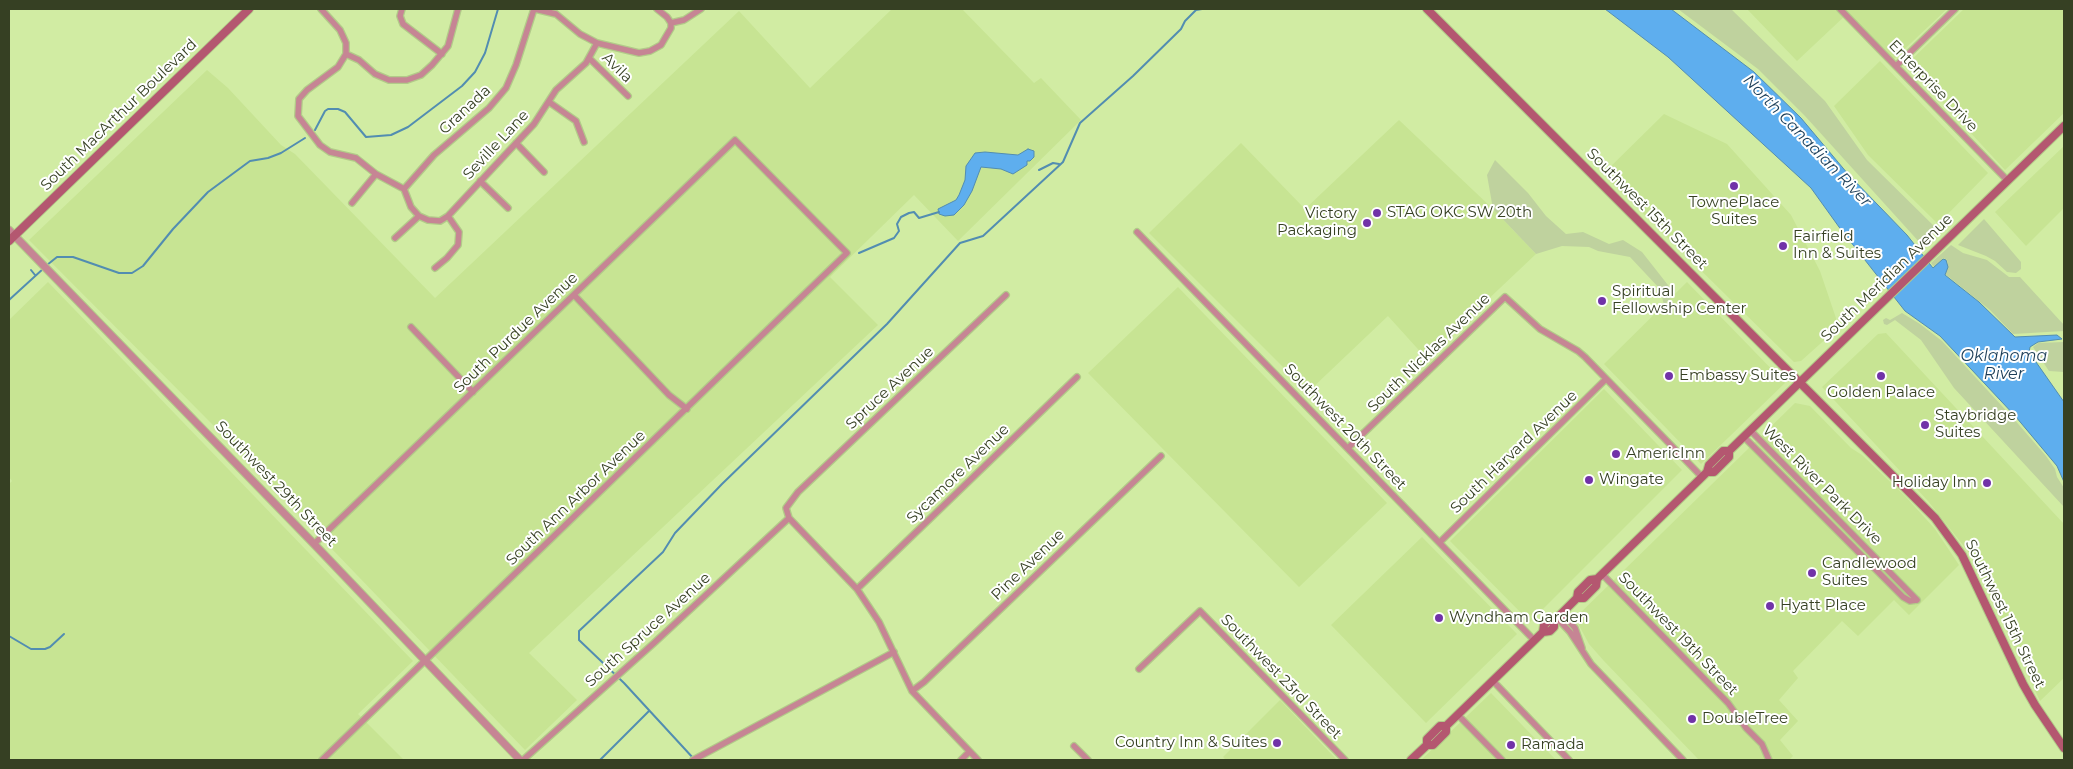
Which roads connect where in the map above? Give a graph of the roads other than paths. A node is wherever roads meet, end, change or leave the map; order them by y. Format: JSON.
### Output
{"nodes":[{"id":1,"x":249,"y":9,"type":"edge"},
{"id":2,"x":322,"y":9,"type":"edge"},
{"id":3,"x":402,"y":9,"type":"edge"},
{"id":4,"x":458,"y":9,"type":"edge"},
{"id":5,"x":534,"y":9,"type":"edge"},
{"id":6,"x":657,"y":9,"type":"edge"},
{"id":7,"x":701,"y":9,"type":"edge"},
{"id":8,"x":1427,"y":9,"type":"edge"},
{"id":9,"x":1840,"y":9,"type":"edge"},
{"id":10,"x":1954,"y":9,"type":"edge"},
{"id":11,"x":671,"y":23,"type":"junction"},
{"id":12,"x":596,"y":43,"type":"junction"},
{"id":13,"x":346,"y":54,"type":"junction"},
{"id":14,"x":442,"y":54,"type":"junction"},
{"id":15,"x":589,"y":58,"type":"junction"},
{"id":16,"x":1896,"y":66,"type":"junction"},
{"id":17,"x":628,"y":96,"type":"dead end"},
{"id":18,"x":549,"y":102,"type":"junction"},
{"id":19,"x":2064,"y":126,"type":"edge"},
{"id":20,"x":584,"y":142,"type":"dead end"},
{"id":21,"x":516,"y":143,"type":"junction"},
{"id":22,"x":544,"y":172,"type":"dead end"},
{"id":23,"x":376,"y":174,"type":"junction"},
{"id":24,"x":480,"y":181,"type":"junction"},
{"id":25,"x":2008,"y":181,"type":"junction"},
{"id":26,"x":404,"y":190,"type":"junction"},
{"id":27,"x":352,"y":202,"type":"dead end"},
{"id":28,"x":508,"y":208,"type":"dead end"},
{"id":29,"x":419,"y":216,"type":"junction"},
{"id":30,"x":448,"y":216,"type":"junction"},
{"id":31,"x":1138,"y":232,"type":"dead end"},
{"id":32,"x":11,"y":236,"type":"edge"},
{"id":33,"x":395,"y":238,"type":"dead end"},
{"id":34,"x":847,"y":254,"type":"joint"},
{"id":35,"x":435,"y":268,"type":"dead end"},
{"id":36,"x":574,"y":295,"type":"junction"},
{"id":37,"x":1006,"y":295,"type":"dead end"},
{"id":38,"x":411,"y":327,"type":"dead end"},
{"id":39,"x":1077,"y":377,"type":"dead end"},
{"id":40,"x":1606,"y":379,"type":"junction"},
{"id":41,"x":1800,"y":382,"type":"junction"},
{"id":42,"x":474,"y":392,"type":"junction"},
{"id":43,"x":687,"y":409,"type":"junction"},
{"id":44,"x":1750,"y":430,"type":"junction"},
{"id":45,"x":1744,"y":437,"type":"junction"},
{"id":46,"x":1348,"y":448,"type":"junction"},
{"id":47,"x":1161,"y":456,"type":"dead end"},
{"id":48,"x":1780,"y":461,"type":"junction"},
{"id":49,"x":1774,"y":467,"type":"junction"},
{"id":50,"x":1705,"y":475,"type":"junction"},
{"id":51,"x":1802,"y":482,"type":"junction"},
{"id":52,"x":1796,"y":489,"type":"junction"},
{"id":53,"x":788,"y":518,"type":"junction"},
{"id":54,"x":1857,"y":539,"type":"junction"},
{"id":55,"x":1440,"y":542,"type":"junction"},
{"id":56,"x":314,"y":544,"type":"junction"},
{"id":57,"x":1852,"y":545,"type":"junction"},
{"id":58,"x":1600,"y":577,"type":"junction"},
{"id":59,"x":857,"y":589,"type":"junction"},
{"id":60,"x":1558,"y":617,"type":"junction"},
{"id":61,"x":1534,"y":640,"type":"junction"},
{"id":62,"x":894,"y":652,"type":"junction"},
{"id":63,"x":426,"y":661,"type":"junction"},
{"id":64,"x":1139,"y":669,"type":"dead end"},
{"id":65,"x":1493,"y":681,"type":"junction"},
{"id":66,"x":912,"y":691,"type":"junction"},
{"id":67,"x":1458,"y":715,"type":"junction"},
{"id":68,"x":1074,"y":746,"type":"dead end"},
{"id":69,"x":2064,"y":748,"type":"edge"},
{"id":70,"x":969,"y":752,"type":"junction"},
{"id":71,"x":696,"y":759,"type":"edge"},
{"id":72,"x":322,"y":760,"type":"edge"},
{"id":73,"x":522,"y":760,"type":"edge"},
{"id":74,"x":961,"y":760,"type":"edge"},
{"id":75,"x":978,"y":760,"type":"edge"},
{"id":76,"x":1088,"y":760,"type":"edge"},
{"id":77,"x":1345,"y":760,"type":"edge"},
{"id":78,"x":1411,"y":760,"type":"edge"},
{"id":79,"x":1502,"y":760,"type":"edge"},
{"id":80,"x":1569,"y":760,"type":"edge"},
{"id":81,"x":1684,"y":760,"type":"edge"},
{"id":82,"x":1768,"y":760,"type":"edge"}],
"edges":[{"from":1,"to":32,"type":"main road","name":"South MacArthur Boulevard"},
{"from":2,"to":13,"type":"street"},
{"from":3,"to":14,"type":"street"},
{"from":4,"to":14,"type":"street"},
{"from":5,"to":12,"type":"street"},
{"from":5,"to":26,"type":"street","name":"Granada"},
{"from":6,"to":11,"type":"street"},
{"from":7,"to":11,"type":"street"},
{"from":8,"to":41,"type":"main road","name":"Southwest 15th Street"},
{"from":9,"to":16,"type":"street","name":"Enterprise Drive"},
{"from":10,"to":16,"type":"street"},
{"from":11,"to":12,"type":"street"},
{"from":12,"to":15,"type":"street","name":"Seville Lane"},
{"from":13,"to":14,"type":"street"},
{"from":13,"to":23,"type":"street"},
{"from":15,"to":17,"type":"street","name":"Avila"},
{"from":15,"to":18,"type":"street","name":"Seville Lane"},
{"from":16,"to":25,"type":"street","name":"Enterprise Drive"},
{"from":18,"to":20,"type":"street"},
{"from":18,"to":21,"type":"street","name":"Seville Lane"},
{"from":19,"to":25,"type":"main road","name":"South Meridian Avenue"},
{"from":21,"to":22,"type":"street"},
{"from":21,"to":24,"type":"street","name":"Seville Lane"},
{"from":23,"to":26,"type":"street"},
{"from":23,"to":27,"type":"street"},
{"from":24,"to":28,"type":"street"},
{"from":24,"to":30,"type":"street","name":"Seville Lane"},
{"from":25,"to":41,"type":"main road","name":"South Meridian Avenue"},
{"from":26,"to":29,"type":"street"},
{"from":29,"to":30,"type":"street"},
{"from":29,"to":33,"type":"street"},
{"from":30,"to":35,"type":"street"},
{"from":31,"to":46,"type":"street","name":"Southwest 20th Street"},
{"from":32,"to":56,"type":"street","name":"Southwest 29th Street"},
{"from":34,"to":36,"type":"street","name":"South Purdue Avenue"},
{"from":34,"to":43,"type":"street","name":"South Ann Arbor Avenue"},
{"from":36,"to":42,"type":"street","name":"South Purdue Avenue"},
{"from":36,"to":43,"type":"street"},
{"from":37,"to":53,"type":"street","name":"Spruce Avenue"},
{"from":38,"to":42,"type":"street"},
{"from":39,"to":59,"type":"street","name":"Sycamore Avenue"},
{"from":40,"to":46,"type":"street","name":"South Nicklas Avenue"},
{"from":40,"to":50,"type":"street"},
{"from":40,"to":55,"type":"street","name":"South Harvard Avenue"},
{"from":41,"to":44,"type":"main road","name":"South Meridian Avenue"},
{"from":41,"to":69,"type":"main road","name":"Southwest 15th Street"},
{"from":42,"to":56,"type":"street","name":"South Purdue Avenue"},
{"from":43,"to":63,"type":"street","name":"South Ann Arbor Avenue"},
{"from":44,"to":45,"type":"main road","name":"South Meridian Avenue"},
{"from":44,"to":48,"type":"street","name":"West River Park Drive"},
{"from":45,"to":49,"type":"street","name":"West River Park Drive"},
{"from":45,"to":50,"type":"main road","name":"South Meridian Avenue"},
{"from":46,"to":55,"type":"street","name":"Southwest 20th Street"},
{"from":47,"to":66,"type":"street","name":"Pine Avenue"},
{"from":48,"to":49,"type":"street"},
{"from":48,"to":51,"type":"street","name":"West River Park Drive"},
{"from":49,"to":52,"type":"street","name":"West River Park Drive"},
{"from":50,"to":58,"type":"main road","name":"South Meridian Avenue"},
{"from":51,"to":52,"type":"street"},
{"from":51,"to":54,"type":"street","name":"West River Park Drive"},
{"from":52,"to":57,"type":"street","name":"West River Park Drive"},
{"from":53,"to":59,"type":"street"},
{"from":53,"to":73,"type":"street","name":"South Spruce Avenue"},
{"from":54,"to":57,"type":"street"},
{"from":54,"to":57,"type":"street","name":"West River Park Drive"},
{"from":55,"to":61,"type":"street","name":"Southwest 20th Street"},
{"from":56,"to":63,"type":"street","name":"Southwest 29th Street"},
{"from":58,"to":60,"type":"main road","name":"South Meridian Avenue"},
{"from":58,"to":82,"type":"street","name":"Southwest 19th Street"},
{"from":59,"to":62,"type":"street"},
{"from":60,"to":61,"type":"main road","name":"South Meridian Avenue"},
{"from":60,"to":81,"type":"street"},
{"from":61,"to":65,"type":"main road","name":"South Meridian Avenue"},
{"from":62,"to":66,"type":"street"},
{"from":62,"to":71,"type":"street"},
{"from":63,"to":72,"type":"street","name":"South Ann Arbor Avenue"},
{"from":63,"to":73,"type":"street","name":"Southwest 29th Street"},
{"from":64,"to":77,"type":"street","name":"Southwest 23rd Street"},
{"from":65,"to":67,"type":"main road","name":"South Meridian Avenue"},
{"from":65,"to":80,"type":"street"},
{"from":66,"to":70,"type":"street"},
{"from":67,"to":78,"type":"main road","name":"South Meridian Avenue"},
{"from":67,"to":79,"type":"street"},
{"from":68,"to":76,"type":"street"},
{"from":70,"to":74,"type":"street"},
{"from":70,"to":75,"type":"street"}]}
